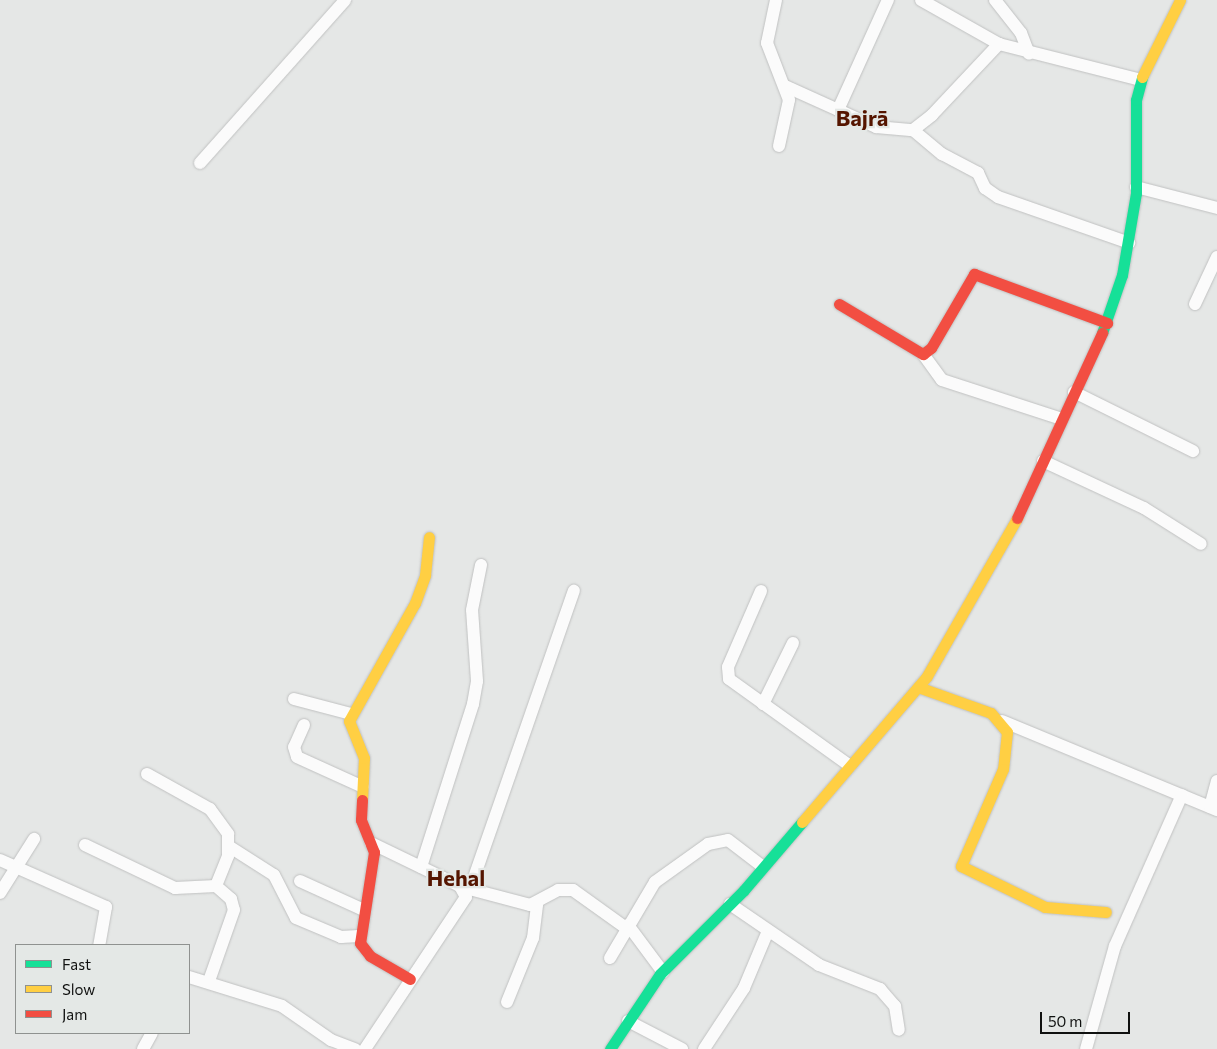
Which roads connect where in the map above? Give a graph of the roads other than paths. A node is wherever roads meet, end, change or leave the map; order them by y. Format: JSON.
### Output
{"nodes":[{"id":1,"x":345,"y":0,"type":"edge"},
{"id":2,"x":776,"y":0,"type":"edge"},
{"id":3,"x":888,"y":0,"type":"edge"},
{"id":4,"x":921,"y":0,"type":"edge"},
{"id":5,"x":995,"y":0,"type":"edge"},
{"id":6,"x":1180,"y":0,"type":"edge"},
{"id":7,"x":999,"y":44,"type":"junction"},
{"id":8,"x":1029,"y":54,"type":"junction"},
{"id":9,"x":1141,"y":80,"type":"junction"},
{"id":10,"x":785,"y":86,"type":"junction"},
{"id":11,"x":838,"y":110,"type":"junction"},
{"id":12,"x":913,"y":130,"type":"junction"},
{"id":13,"x":779,"y":146,"type":"dead end"},
{"id":14,"x":200,"y":163,"type":"dead end"},
{"id":15,"x":1136,"y":187,"type":"junction"},
{"id":16,"x":1217,"y":208,"type":"edge"},
{"id":17,"x":1129,"y":244,"type":"junction"},
{"id":18,"x":1217,"y":258,"type":"edge"},
{"id":19,"x":839,"y":304,"type":"dead end"},
{"id":20,"x":1196,"y":304,"type":"dead end"},
{"id":21,"x":1107,"y":323,"type":"junction"},
{"id":22,"x":923,"y":354,"type":"junction"},
{"id":23,"x":1074,"y":392,"type":"junction"},
{"id":24,"x":1062,"y":419,"type":"junction"},
{"id":25,"x":1193,"y":450,"type":"dead end"},
{"id":26,"x":1043,"y":461,"type":"junction"},
{"id":27,"x":430,"y":537,"type":"dead end"},
{"id":28,"x":1201,"y":544,"type":"dead end"},
{"id":29,"x":480,"y":565,"type":"dead end"},
{"id":30,"x":574,"y":591,"type":"dead end"},
{"id":31,"x":760,"y":591,"type":"dead end"},
{"id":32,"x":793,"y":644,"type":"dead end"},
{"id":33,"x":918,"y":686,"type":"junction"},
{"id":34,"x":294,"y":699,"type":"dead end"},
{"id":35,"x":763,"y":704,"type":"junction"},
{"id":36,"x":351,"y":714,"type":"junction"},
{"id":37,"x":1002,"y":721,"type":"junction"},
{"id":38,"x":304,"y":725,"type":"dead end"},
{"id":39,"x":850,"y":766,"type":"junction"},
{"id":40,"x":147,"y":774,"type":"dead end"},
{"id":41,"x":1217,"y":781,"type":"edge"},
{"id":42,"x":363,"y":787,"type":"junction"},
{"id":43,"x":1182,"y":795,"type":"junction"},
{"id":44,"x":1213,"y":808,"type":"edge"},
{"id":45,"x":34,"y":839,"type":"dead end"},
{"id":46,"x":371,"y":843,"type":"junction"},
{"id":47,"x":85,"y":845,"type":"dead end"},
{"id":48,"x":230,"y":847,"type":"junction"},
{"id":49,"x":0,"y":860,"type":"edge"},
{"id":50,"x":421,"y":867,"type":"junction"},
{"id":51,"x":764,"y":867,"type":"junction"},
{"id":52,"x":16,"y":868,"type":"junction"},
{"id":53,"x":300,"y":881,"type":"dead end"},
{"id":54,"x":216,"y":886,"type":"junction"},
{"id":55,"x":465,"y":887,"type":"junction"},
{"id":56,"x":0,"y":893,"type":"edge"},
{"id":57,"x":537,"y":904,"type":"junction"},
{"id":58,"x":730,"y":904,"type":"junction"},
{"id":59,"x":364,"y":910,"type":"junction"},
{"id":60,"x":1106,"y":912,"type":"dead end"},
{"id":61,"x":627,"y":926,"type":"junction"},
{"id":62,"x":768,"y":931,"type":"junction"},
{"id":63,"x":359,"y":936,"type":"junction"},
{"id":64,"x":99,"y":944,"type":"edge"},
{"id":65,"x":610,"y":958,"type":"dead end"},
{"id":66,"x":662,"y":972,"type":"junction"},
{"id":67,"x":190,"y":977,"type":"edge"},
{"id":68,"x":410,"y":979,"type":"junction"},
{"id":69,"x":209,"y":981,"type":"junction"},
{"id":70,"x":507,"y":1002,"type":"dead end"},
{"id":71,"x":628,"y":1021,"type":"junction"},
{"id":72,"x":899,"y":1030,"type":"dead end"},
{"id":73,"x":151,"y":1034,"type":"edge"},
{"id":74,"x":143,"y":1049,"type":"edge"},
{"id":75,"x":355,"y":1049,"type":"edge"},
{"id":76,"x":365,"y":1049,"type":"edge"},
{"id":77,"x":610,"y":1049,"type":"edge"},
{"id":78,"x":682,"y":1049,"type":"edge"},
{"id":79,"x":704,"y":1049,"type":"edge"},
{"id":80,"x":1086,"y":1049,"type":"edge"}],
"edges":[{"from":1,"to":14,"type":"street"},
{"from":2,"to":10,"type":"street"},
{"from":3,"to":11,"type":"street"},
{"from":4,"to":7,"type":"street"},
{"from":5,"to":8,"type":"street"},
{"from":6,"to":9,"type":"street"},
{"from":7,"to":8,"type":"street"},
{"from":7,"to":12,"type":"street"},
{"from":8,"to":9,"type":"street"},
{"from":9,"to":15,"type":"street"},
{"from":10,"to":11,"type":"street"},
{"from":10,"to":13,"type":"street"},
{"from":11,"to":12,"type":"street"},
{"from":12,"to":17,"type":"street"},
{"from":15,"to":16,"type":"street"},
{"from":15,"to":17,"type":"street"},
{"from":17,"to":21,"type":"street"},
{"from":18,"to":20,"type":"street"},
{"from":19,"to":22,"type":"street"},
{"from":21,"to":22,"type":"street"},
{"from":21,"to":23,"type":"street"},
{"from":22,"to":24,"type":"street"},
{"from":23,"to":24,"type":"street"},
{"from":23,"to":25,"type":"street"},
{"from":24,"to":26,"type":"street"},
{"from":26,"to":28,"type":"street"},
{"from":26,"to":33,"type":"street"},
{"from":27,"to":36,"type":"street"},
{"from":29,"to":50,"type":"street"},
{"from":30,"to":55,"type":"street"},
{"from":31,"to":35,"type":"street"},
{"from":32,"to":35,"type":"street"},
{"from":33,"to":37,"type":"street"},
{"from":33,"to":39,"type":"street"},
{"from":34,"to":36,"type":"street"},
{"from":35,"to":39,"type":"street"},
{"from":36,"to":42,"type":"street"},
{"from":37,"to":43,"type":"street"},
{"from":37,"to":60,"type":"street"},
{"from":38,"to":42,"type":"street"},
{"from":39,"to":51,"type":"street"},
{"from":40,"to":48,"type":"street"},
{"from":41,"to":44,"type":"street"},
{"from":42,"to":46,"type":"street"},
{"from":43,"to":44,"type":"street"},
{"from":43,"to":80,"type":"street"},
{"from":45,"to":52,"type":"street"},
{"from":46,"to":50,"type":"street"},
{"from":46,"to":59,"type":"street"},
{"from":47,"to":54,"type":"street"},
{"from":48,"to":54,"type":"street"},
{"from":48,"to":63,"type":"street"},
{"from":49,"to":52,"type":"street"},
{"from":50,"to":55,"type":"street"},
{"from":51,"to":58,"type":"street"},
{"from":51,"to":61,"type":"street"},
{"from":52,"to":56,"type":"street"},
{"from":52,"to":64,"type":"street"},
{"from":53,"to":59,"type":"street"},
{"from":54,"to":69,"type":"street"},
{"from":55,"to":57,"type":"street"},
{"from":55,"to":68,"type":"street"},
{"from":57,"to":61,"type":"street"},
{"from":57,"to":70,"type":"street"},
{"from":58,"to":62,"type":"street"},
{"from":58,"to":66,"type":"street"},
{"from":59,"to":63,"type":"street"},
{"from":61,"to":65,"type":"street"},
{"from":61,"to":66,"type":"street"},
{"from":62,"to":72,"type":"street"},
{"from":62,"to":79,"type":"street"},
{"from":63,"to":68,"type":"street"},
{"from":66,"to":71,"type":"street"},
{"from":67,"to":69,"type":"street"},
{"from":68,"to":76,"type":"street"},
{"from":69,"to":75,"type":"street"},
{"from":71,"to":77,"type":"street"},
{"from":71,"to":78,"type":"street"},
{"from":73,"to":74,"type":"street"}]}
